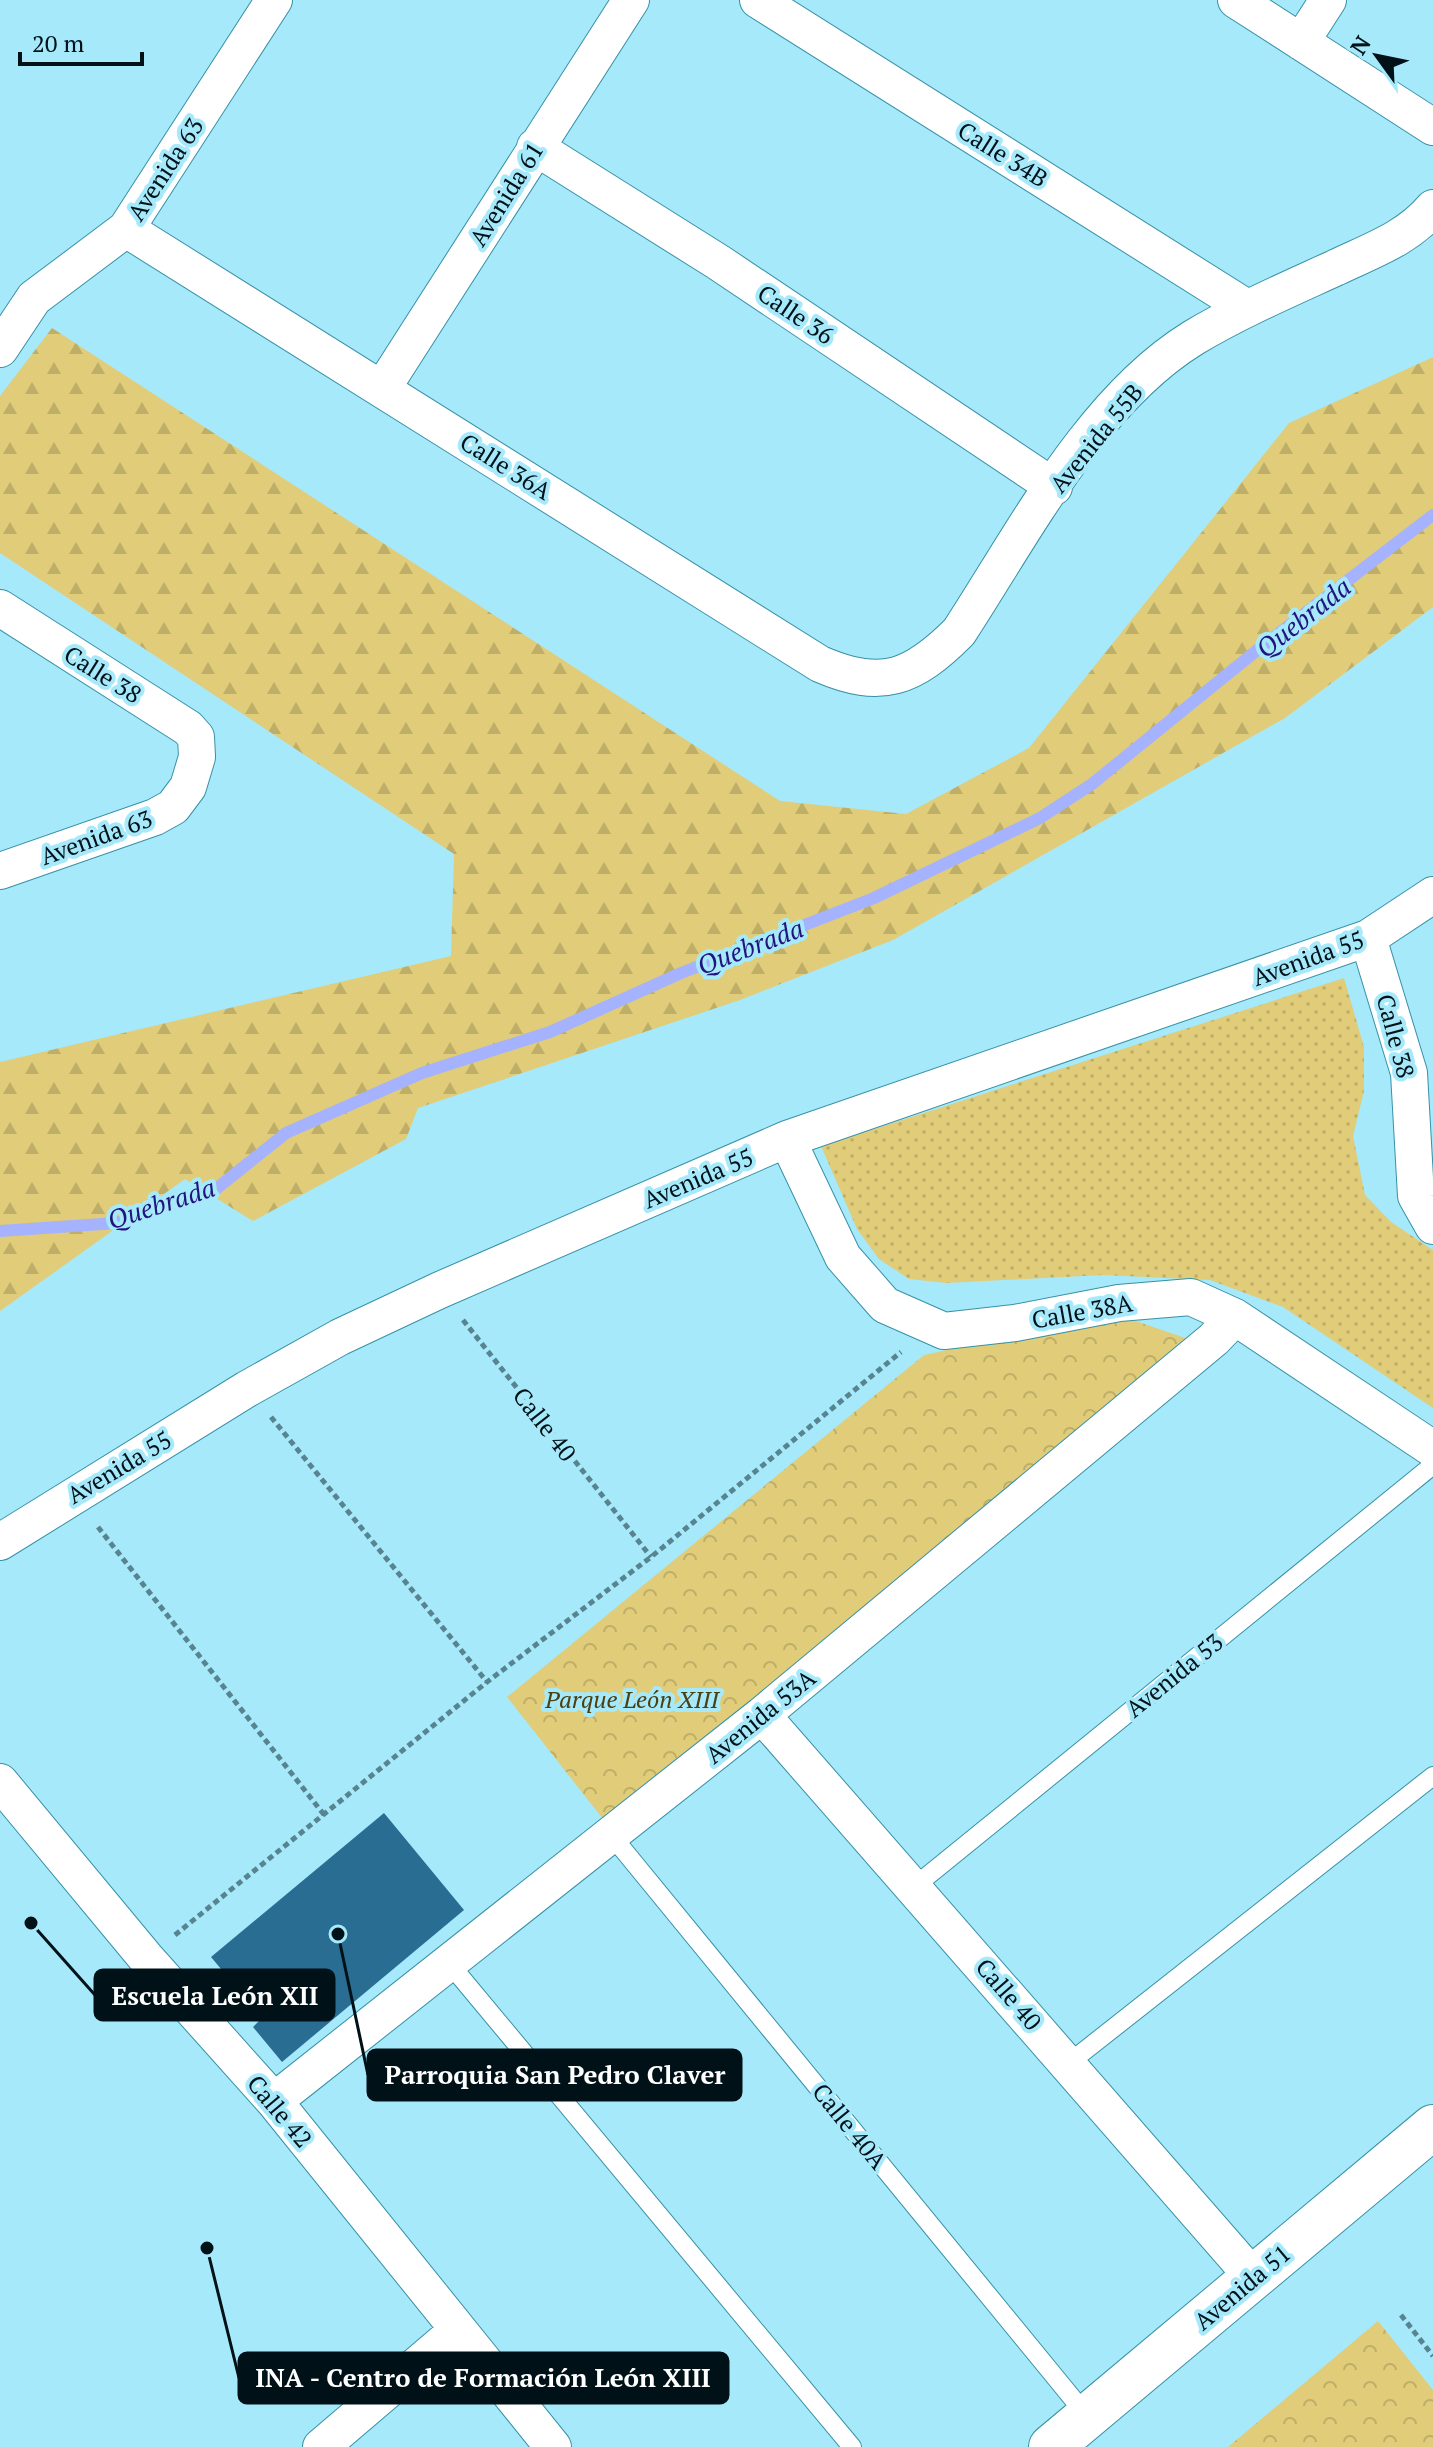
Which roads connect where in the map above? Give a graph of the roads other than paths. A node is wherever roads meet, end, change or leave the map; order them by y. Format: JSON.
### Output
{"nodes":[{"id":1,"x":274,"y":0,"type":"edge"},
{"id":2,"x":631,"y":0,"type":"edge"},
{"id":3,"x":758,"y":0,"type":"edge"},
{"id":4,"x":1236,"y":0,"type":"edge"},
{"id":5,"x":1328,"y":0,"type":"edge"},
{"id":6,"x":1301,"y":42,"type":"junction"},
{"id":7,"x":1433,"y":127,"type":"edge"},
{"id":8,"x":535,"y":147,"type":"junction"},
{"id":9,"x":1433,"y":208,"type":"edge"},
{"id":10,"x":126,"y":229,"type":"junction"},
{"id":11,"x":1247,"y":308,"type":"junction"},
{"id":12,"x":0,"y":349,"type":"edge"},
{"id":13,"x":382,"y":389,"type":"junction"},
{"id":14,"x":1054,"y":487,"type":"junction"},
{"id":15,"x":0,"y":608,"type":"edge"},
{"id":16,"x":894,"y":678,"type":"joint"},
{"id":17,"x":198,"y":747,"type":"joint"},
{"id":18,"x":0,"y":871,"type":"edge"},
{"id":19,"x":1433,"y":895,"type":"edge"},
{"id":20,"x":1368,"y":938,"type":"junction"},
{"id":21,"x":787,"y":1139,"type":"junction"},
{"id":22,"x":1433,"y":1226,"type":"edge"},
{"id":23,"x":1235,"y":1317,"type":"junction"},
{"id":24,"x":1433,"y":1449,"type":"edge"},
{"id":25,"x":1433,"y":1465,"type":"edge"},
{"id":26,"x":0,"y":1542,"type":"edge"},
{"id":27,"x":762,"y":1715,"type":"junction"},
{"id":28,"x":1433,"y":1776,"type":"edge"},
{"id":29,"x":0,"y":1782,"type":"edge"},
{"id":30,"x":612,"y":1836,"type":"junction"},
{"id":31,"x":915,"y":1886,"type":"junction"},
{"id":32,"x":449,"y":1963,"type":"junction"},
{"id":33,"x":1069,"y":2063,"type":"junction"},
{"id":34,"x":274,"y":2101,"type":"junction"},
{"id":35,"x":1433,"y":2127,"type":"edge"},
{"id":36,"x":1253,"y":2277,"type":"junction"},
{"id":37,"x":458,"y":2330,"type":"junction"},
{"id":38,"x":1087,"y":2416,"type":"junction"},
{"id":39,"x":321,"y":2447,"type":"edge"},
{"id":40,"x":553,"y":2447,"type":"edge"},
{"id":41,"x":852,"y":2447,"type":"edge"},
{"id":42,"x":1051,"y":2447,"type":"edge"}],
"edges":[{"from":1,"to":10,"type":"street","name":"Avenida 63"},
{"from":2,"to":8,"type":"street","name":"Avenida 61"},
{"from":3,"to":11,"type":"street","name":"Calle 34B"},
{"from":4,"to":6,"type":"street"},
{"from":5,"to":6,"type":"street"},
{"from":6,"to":7,"type":"street"},
{"from":8,"to":13,"type":"street","name":"Avenida 61"},
{"from":8,"to":14,"type":"street","name":"Calle 36"},
{"from":9,"to":11,"type":"street","name":"Avenida 55B"},
{"from":10,"to":12,"type":"street","name":"Avenida 63"},
{"from":10,"to":13,"type":"street","name":"Calle 36A"},
{"from":11,"to":14,"type":"street","name":"Avenida 55B"},
{"from":13,"to":16,"type":"street","name":"Calle 36A"},
{"from":14,"to":16,"type":"street","name":"Avenida 55B"},
{"from":15,"to":17,"type":"street","name":"Calle 38"},
{"from":17,"to":18,"type":"street","name":"Avenida 63"},
{"from":19,"to":20,"type":"street","name":"Avenida 55"},
{"from":20,"to":21,"type":"street","name":"Avenida 55"},
{"from":20,"to":22,"type":"street","name":"Calle 38"},
{"from":21,"to":23,"type":"street","name":"Calle 38A"},
{"from":21,"to":26,"type":"street","name":"Avenida 55"},
{"from":23,"to":24,"type":"street","name":"Calle 38A"},
{"from":23,"to":27,"type":"street","name":"Avenida 53A"},
{"from":25,"to":31,"type":"lane","name":"Avenida 53"},
{"from":27,"to":30,"type":"street","name":"Avenida 53A"},
{"from":27,"to":31,"type":"street","name":"Calle 40"},
{"from":28,"to":33,"type":"lane"},
{"from":29,"to":34,"type":"street","name":"Calle 42"},
{"from":30,"to":32,"type":"street","name":"Avenida 53A"},
{"from":30,"to":38,"type":"lane","name":"Calle 40A"},
{"from":31,"to":33,"type":"street","name":"Calle 40"},
{"from":32,"to":34,"type":"street","name":"Avenida 53A"},
{"from":32,"to":41,"type":"lane"},
{"from":33,"to":36,"type":"street","name":"Calle 40"},
{"from":34,"to":37,"type":"street","name":"Calle 42"},
{"from":35,"to":36,"type":"street","name":"Avenida 51"},
{"from":36,"to":38,"type":"street","name":"Avenida 51"},
{"from":37,"to":39,"type":"street"},
{"from":37,"to":40,"type":"street","name":"Calle 42"},
{"from":38,"to":42,"type":"street","name":"Avenida 51"}]}
